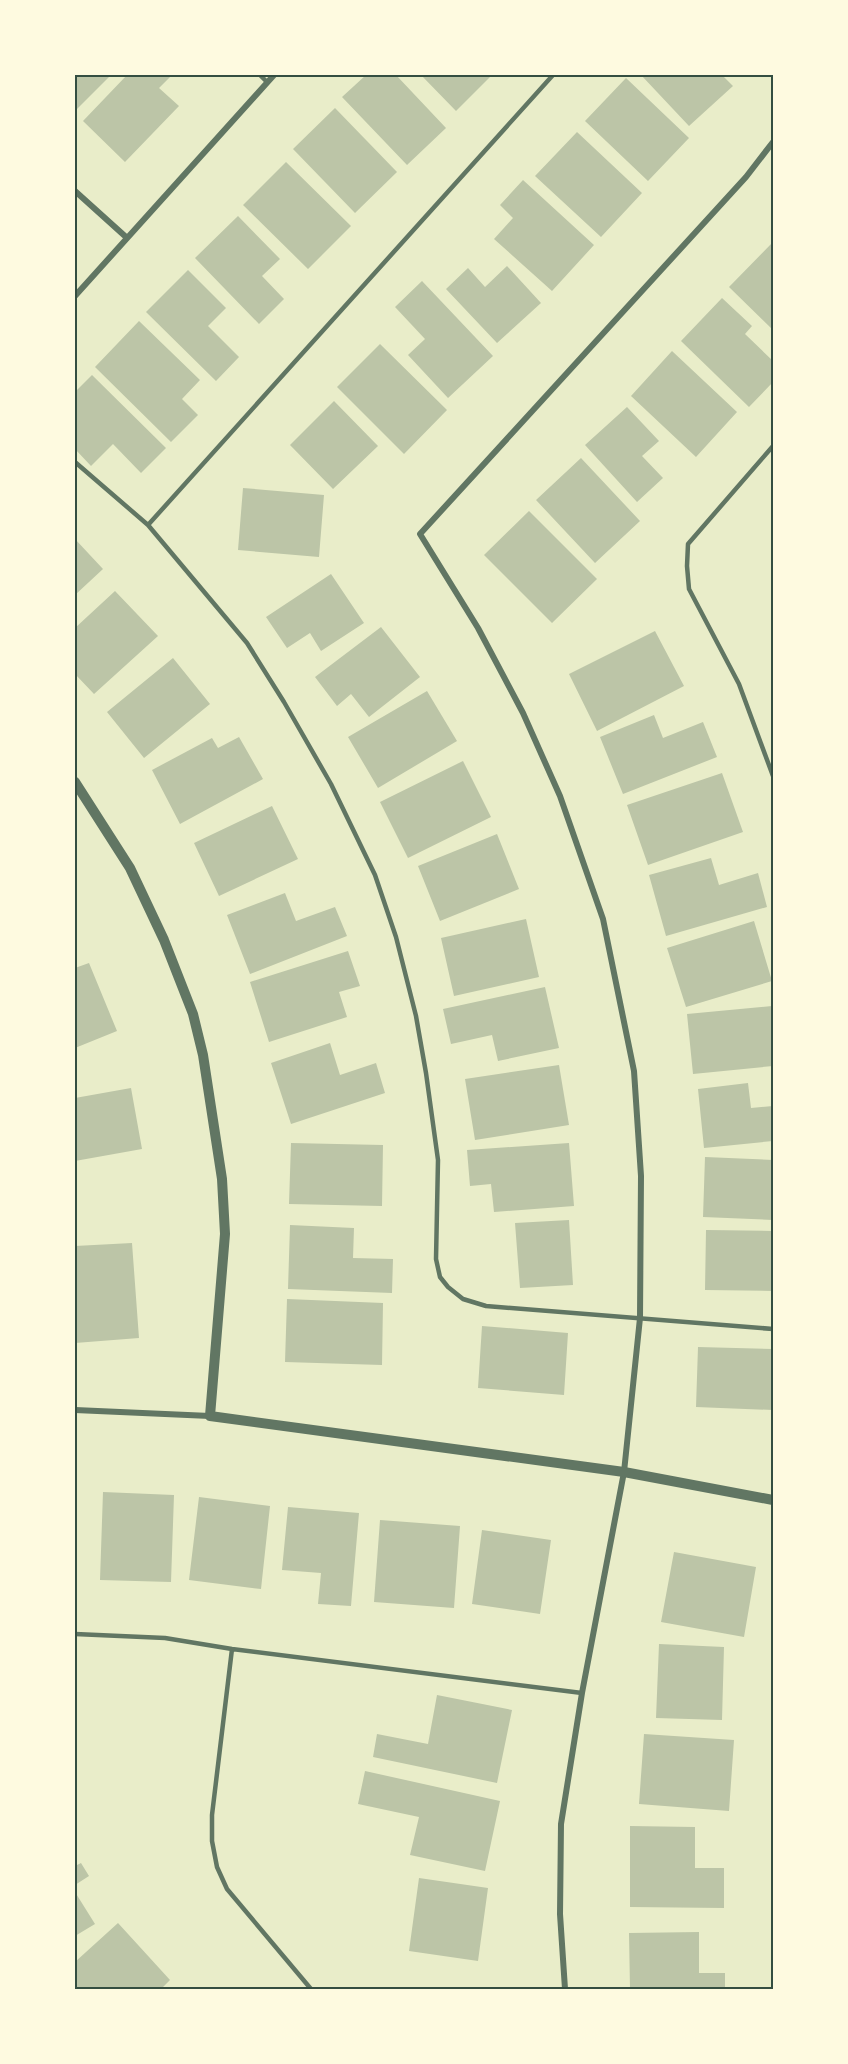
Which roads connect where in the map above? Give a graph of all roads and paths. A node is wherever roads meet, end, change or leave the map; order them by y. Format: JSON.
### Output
{"nodes":[{"id":1,"x":260,"y":75,"type":"edge"},
{"id":2,"x":274,"y":75,"type":"edge"},
{"id":3,"x":553,"y":75,"type":"edge"},
{"id":4,"x":267,"y":82,"type":"junction"},
{"id":5,"x":773,"y":142,"type":"edge"},
{"id":6,"x":75,"y":191,"type":"edge"},
{"id":7,"x":126,"y":237,"type":"junction"},
{"id":8,"x":75,"y":296,"type":"edge"},
{"id":9,"x":773,"y":446,"type":"edge"},
{"id":10,"x":75,"y":462,"type":"edge"},
{"id":11,"x":148,"y":525,"type":"junction"},
{"id":12,"x":773,"y":776,"type":"edge"},
{"id":13,"x":75,"y":782,"type":"edge"},
{"id":14,"x":640,"y":1318,"type":"junction"},
{"id":15,"x":773,"y":1329,"type":"edge"},
{"id":16,"x":75,"y":1410,"type":"edge"},
{"id":17,"x":210,"y":1416,"type":"junction"},
{"id":18,"x":624,"y":1472,"type":"junction"},
{"id":19,"x":773,"y":1500,"type":"edge"},
{"id":20,"x":75,"y":1634,"type":"edge"},
{"id":21,"x":232,"y":1649,"type":"junction"},
{"id":22,"x":582,"y":1693,"type":"junction"},
{"id":23,"x":311,"y":1989,"type":"edge"},
{"id":24,"x":565,"y":1989,"type":"edge"}],
"edges":[{"from":1,"to":4,"type":"lane"},
{"from":2,"to":4,"type":"street"},
{"from":3,"to":11,"type":"lane"},
{"from":4,"to":7,"type":"street"},
{"from":5,"to":14,"type":"street"},
{"from":6,"to":7,"type":"street"},
{"from":7,"to":8,"type":"street"},
{"from":9,"to":12,"type":"lane"},
{"from":10,"to":11,"type":"lane"},
{"from":11,"to":14,"type":"lane"},
{"from":13,"to":17,"type":"street"},
{"from":14,"to":15,"type":"lane"},
{"from":14,"to":18,"type":"street"},
{"from":16,"to":17,"type":"street"},
{"from":17,"to":18,"type":"street"},
{"from":18,"to":19,"type":"street"},
{"from":18,"to":22,"type":"street"},
{"from":20,"to":21,"type":"lane"},
{"from":21,"to":22,"type":"lane"},
{"from":21,"to":23,"type":"lane"},
{"from":22,"to":24,"type":"street"}]}
